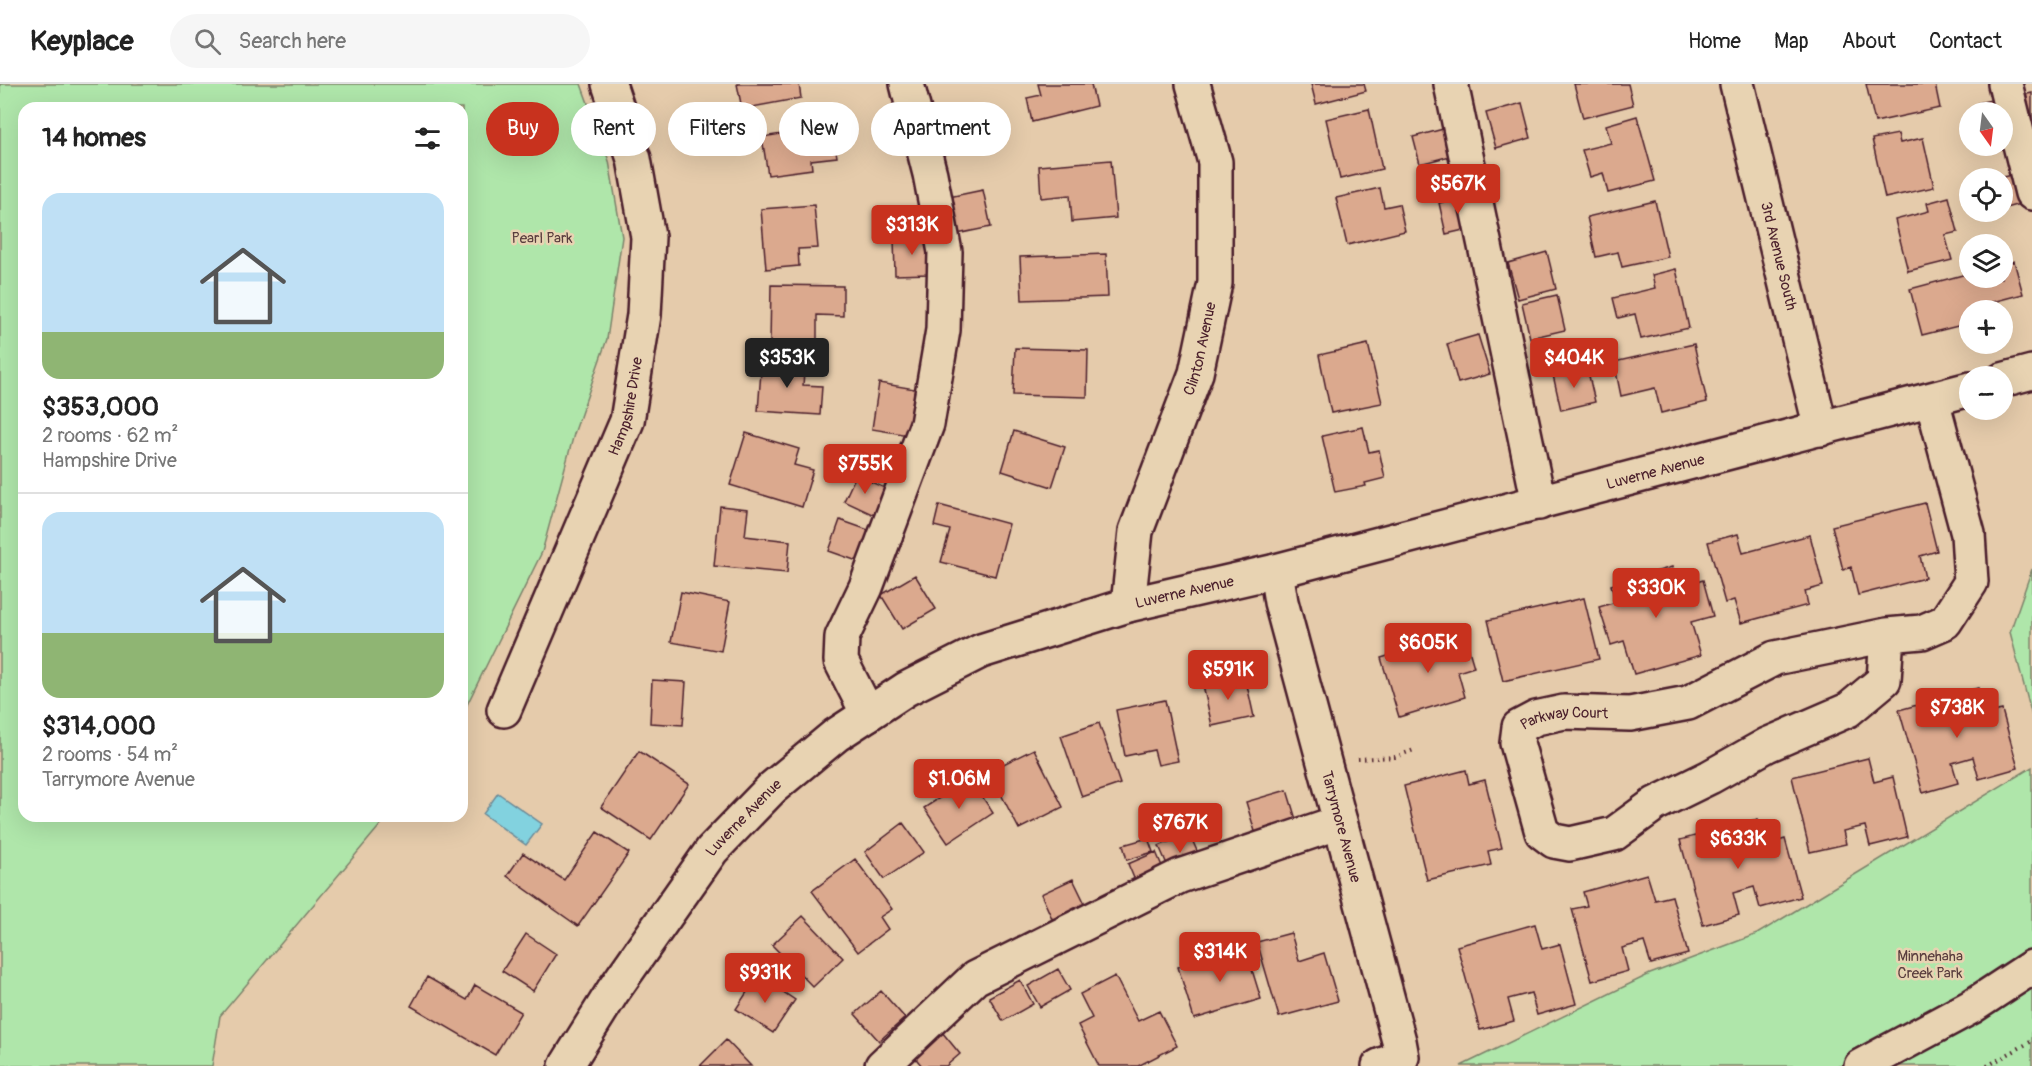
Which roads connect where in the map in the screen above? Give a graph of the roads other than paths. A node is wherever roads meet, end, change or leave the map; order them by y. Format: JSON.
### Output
{"nodes":[{"id":1,"x":609,"y":84,"type":"edge"},
{"id":2,"x":907,"y":84,"type":"edge"},
{"id":3,"x":1193,"y":84,"type":"edge"},
{"id":4,"x":1451,"y":84,"type":"edge"},
{"id":5,"x":1737,"y":84,"type":"edge"},
{"id":6,"x":2005,"y":84,"type":"edge"},
{"id":7,"x":2032,"y":193,"type":"edge"},
{"id":8,"x":2032,"y":372,"type":"edge"},
{"id":9,"x":2013,"y":377,"type":"edge"},
{"id":10,"x":1959,"y":392,"type":"edge"},
{"id":11,"x":1932,"y":400,"type":"junction"},
{"id":12,"x":1821,"y":429,"type":"junction"},
{"id":13,"x":1539,"y":502,"type":"junction"},
{"id":14,"x":1276,"y":571,"type":"junction"},
{"id":15,"x":1128,"y":605,"type":"junction"},
{"id":16,"x":1887,"y":634,"type":"junction"},
{"id":17,"x":504,"y":710,"type":"dead end"},
{"id":18,"x":868,"y":714,"type":"junction"},
{"id":19,"x":1341,"y":822,"type":"junction"},
{"id":20,"x":2032,"y":968,"type":"edge"},
{"id":21,"x":566,"y":1066,"type":"edge"},
{"id":22,"x":882,"y":1066,"type":"edge"},
{"id":23,"x":1379,"y":1066,"type":"edge"},
{"id":24,"x":1861,"y":1066,"type":"edge"}],
"edges":[{"from":1,"to":17,"type":"street","name":"Hampshire Drive"},
{"from":2,"to":18,"type":"street"},
{"from":3,"to":15,"type":"street","name":"Clinton Avenue"},
{"from":4,"to":13,"type":"street"},
{"from":5,"to":12,"type":"street","name":"3rd Avenue South"},
{"from":6,"to":7,"type":"street"},
{"from":8,"to":9,"type":"street"},
{"from":10,"to":11,"type":"street","name":"Luverne Avenue"},
{"from":11,"to":12,"type":"street","name":"Luverne Avenue"},
{"from":11,"to":16,"type":"street","name":"Parkway Court"},
{"from":12,"to":13,"type":"street","name":"Luverne Avenue"},
{"from":13,"to":14,"type":"street","name":"Luverne Avenue"},
{"from":14,"to":15,"type":"street","name":"Luverne Avenue"},
{"from":14,"to":19,"type":"street","name":"Tarrymore Avenue"},
{"from":15,"to":18,"type":"street","name":"Luverne Avenue"},
{"from":16,"to":16,"type":"street","name":"Parkway Court"},
{"from":18,"to":21,"type":"street","name":"Luverne Avenue"},
{"from":19,"to":22,"type":"street"},
{"from":19,"to":23,"type":"street","name":"Tarrymore Avenue"},
{"from":20,"to":24,"type":"street"}]}
